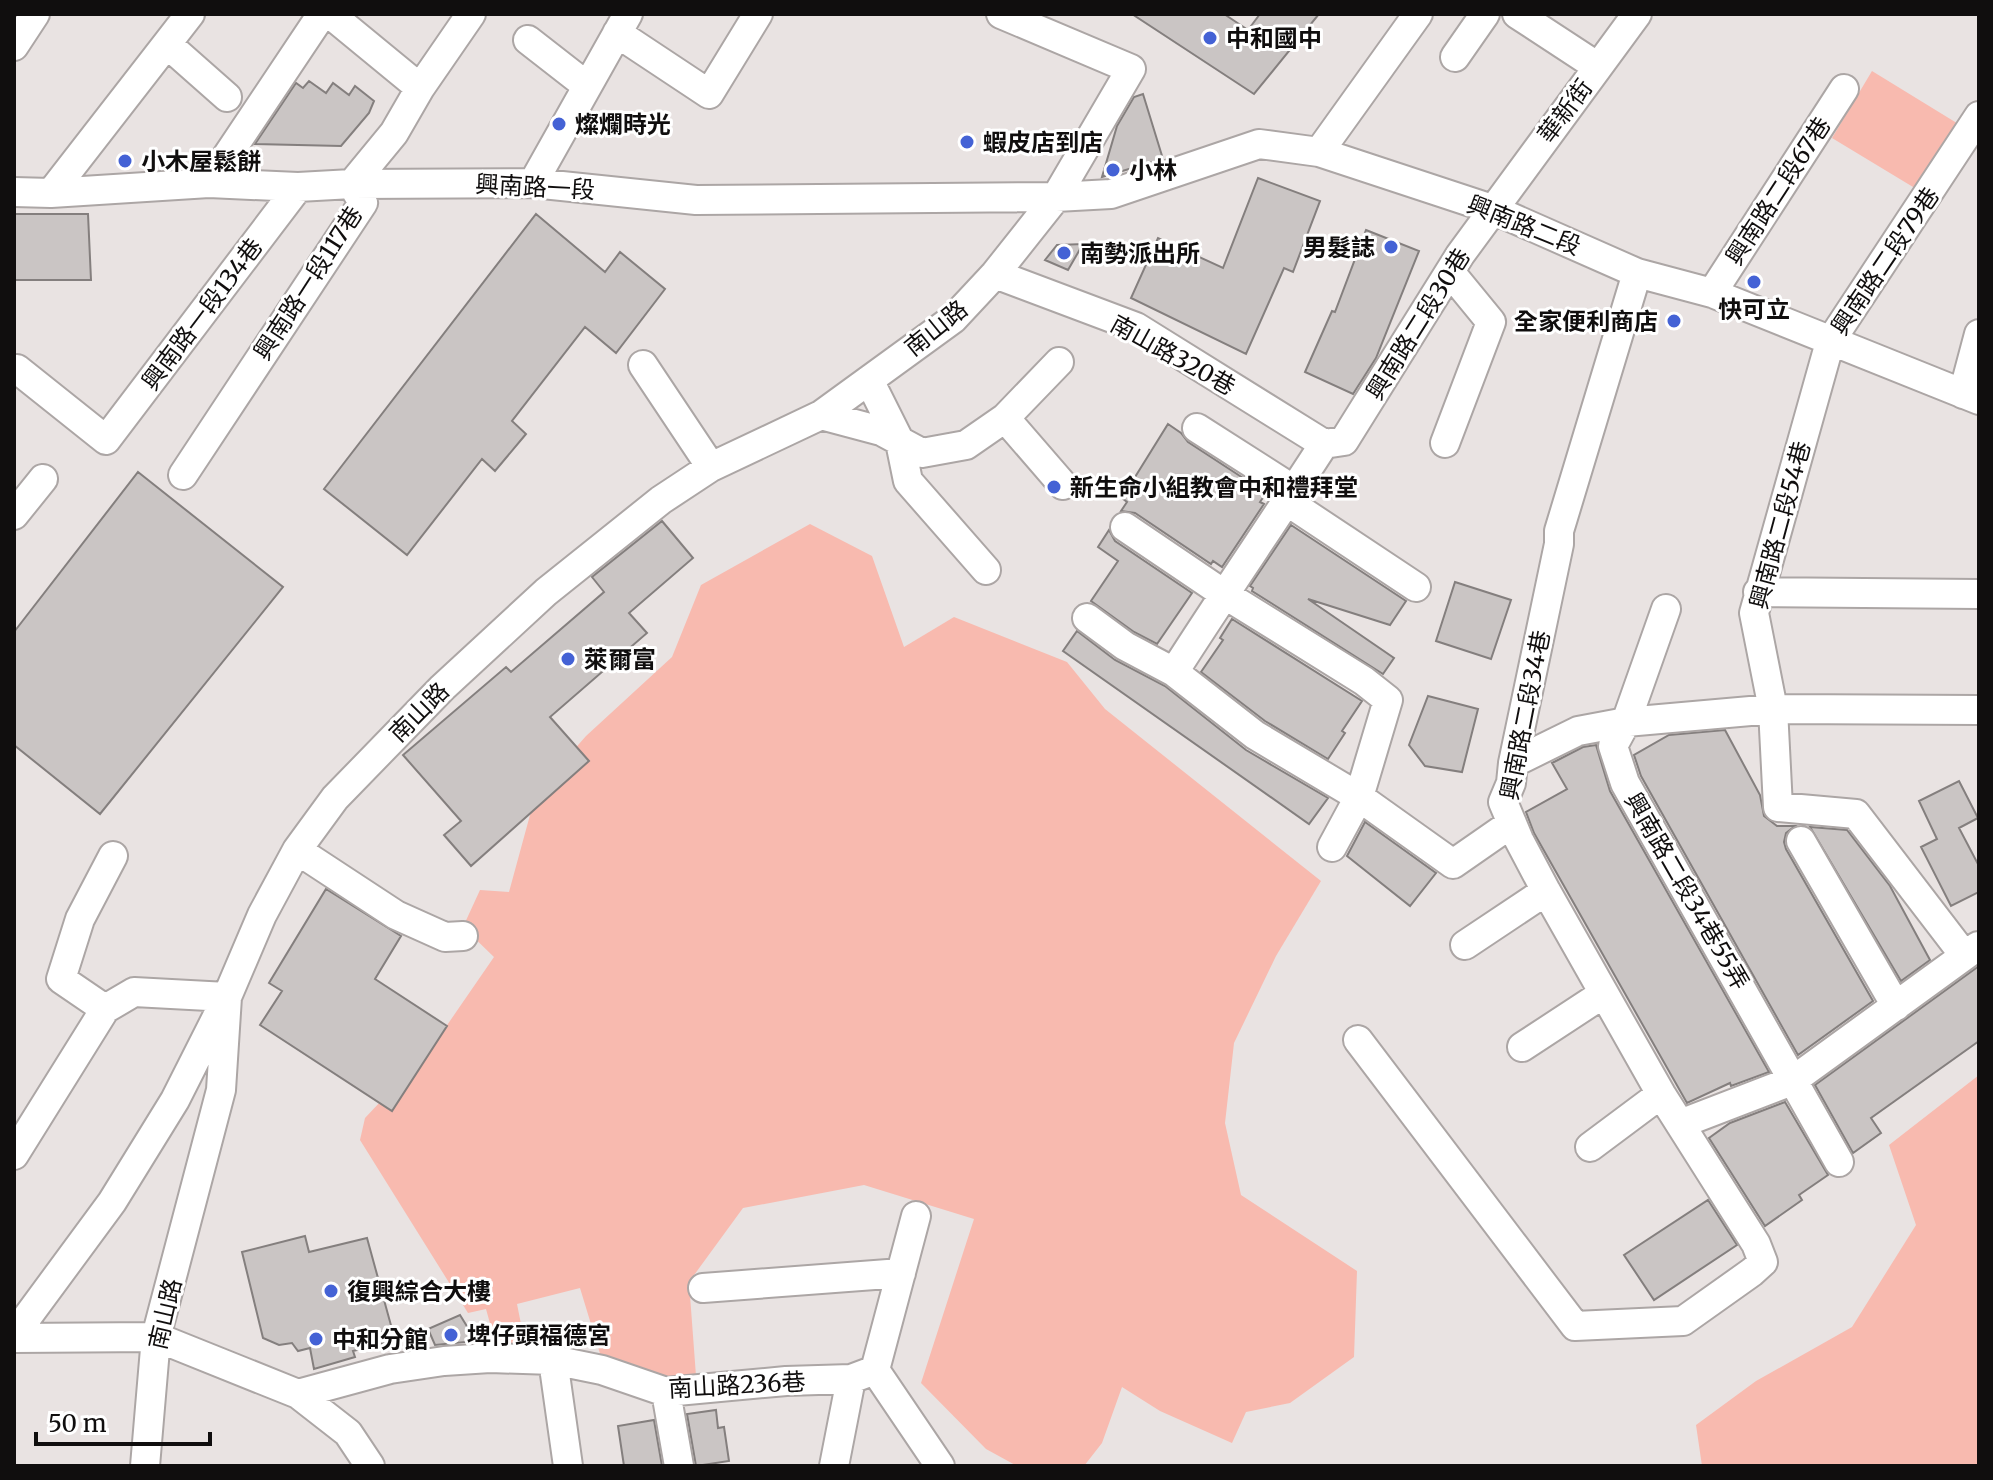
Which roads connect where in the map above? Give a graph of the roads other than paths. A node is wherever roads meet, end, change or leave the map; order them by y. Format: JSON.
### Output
{"nodes":[{"id":1,"x":35,"y":14,"type":"edge"},
{"id":2,"x":190,"y":14,"type":"edge"},
{"id":3,"x":758,"y":14,"type":"edge"},
{"id":4,"x":1001,"y":14,"type":"edge"},
{"id":5,"x":1418,"y":14,"type":"edge"},
{"id":6,"x":1485,"y":14,"type":"edge"},
{"id":7,"x":1517,"y":14,"type":"edge"},
{"id":8,"x":1637,"y":14,"type":"edge"},
{"id":9,"x":466,"y":16,"type":"edge"},
{"id":10,"x":314,"y":18,"type":"edge"},
{"id":11,"x":622,"y":23,"type":"edge"},
{"id":12,"x":528,"y":40,"type":"dead end"},
{"id":13,"x":167,"y":44,"type":"junction"},
{"id":14,"x":14,"y":46,"type":"edge"},
{"id":15,"x":1455,"y":57,"type":"dead end"},
{"id":16,"x":1598,"y":67,"type":"junction"},
{"id":17,"x":587,"y":86,"type":"junction"},
{"id":18,"x":420,"y":88,"type":"junction"},
{"id":19,"x":1844,"y":89,"type":"dead end"},
{"id":20,"x":227,"y":97,"type":"dead end"},
{"id":21,"x":1979,"y":116,"type":"edge"},
{"id":22,"x":1319,"y":152,"type":"junction"},
{"id":23,"x":209,"y":183,"type":"junction"},
{"id":24,"x":533,"y":183,"type":"junction"},
{"id":25,"x":352,"y":184,"type":"junction"},
{"id":26,"x":298,"y":187,"type":"junction"},
{"id":27,"x":14,"y":192,"type":"edge"},
{"id":28,"x":51,"y":193,"type":"junction"},
{"id":29,"x":1056,"y":197,"type":"junction"},
{"id":30,"x":1492,"y":209,"type":"junction"},
{"id":31,"x":1450,"y":272,"type":"junction"},
{"id":32,"x":1637,"y":273,"type":"junction"},
{"id":33,"x":995,"y":274,"type":"junction"},
{"id":34,"x":1712,"y":293,"type":"junction"},
{"id":35,"x":1979,"y":334,"type":"edge"},
{"id":36,"x":1830,"y":342,"type":"junction"},
{"id":37,"x":1059,"y":362,"type":"dead end"},
{"id":38,"x":643,"y":365,"type":"dead end"},
{"id":39,"x":17,"y":369,"type":"dead end"},
{"id":40,"x":869,"y":380,"type":"junction"},
{"id":41,"x":1971,"y":397,"type":"edge"},
{"id":42,"x":821,"y":415,"type":"junction"},
{"id":43,"x":1005,"y":418,"type":"junction"},
{"id":44,"x":1197,"y":428,"type":"dead end"},
{"id":45,"x":900,"y":442,"type":"junction"},
{"id":46,"x":1334,"y":442,"type":"junction"},
{"id":47,"x":1445,"y":443,"type":"dead end"},
{"id":48,"x":711,"y":467,"type":"junction"},
{"id":49,"x":183,"y":475,"type":"dead end"},
{"id":50,"x":43,"y":479,"type":"dead end"},
{"id":51,"x":1063,"y":485,"type":"dead end"},
{"id":52,"x":1291,"y":496,"type":"junction"},
{"id":53,"x":14,"y":515,"type":"edge"},
{"id":54,"x":1125,"y":527,"type":"dead end"},
{"id":55,"x":986,"y":570,"type":"dead end"},
{"id":56,"x":1416,"y":587,"type":"dead end"},
{"id":57,"x":1758,"y":592,"type":"junction"},
{"id":58,"x":1224,"y":594,"type":"junction"},
{"id":59,"x":1979,"y":594,"type":"edge"},
{"id":60,"x":1666,"y":609,"type":"dead end"},
{"id":61,"x":1087,"y":618,"type":"dead end"},
{"id":62,"x":1174,"y":672,"type":"junction"},
{"id":63,"x":1773,"y":709,"type":"junction"},
{"id":64,"x":1979,"y":710,"type":"edge"},
{"id":65,"x":1626,"y":722,"type":"junction"},
{"id":66,"x":1513,"y":763,"type":"junction"},
{"id":67,"x":1359,"y":797,"type":"junction"},
{"id":68,"x":1512,"y":823,"type":"junction"},
{"id":69,"x":1801,"y":841,"type":"dead end"},
{"id":70,"x":1332,"y":847,"type":"dead end"},
{"id":71,"x":297,"y":850,"type":"junction"},
{"id":72,"x":113,"y":856,"type":"dead end"},
{"id":73,"x":1546,"y":891,"type":"junction"},
{"id":74,"x":463,"y":936,"type":"dead end"},
{"id":75,"x":1465,"y":945,"type":"dead end"},
{"id":76,"x":1972,"y":950,"type":"edge"},
{"id":77,"x":1603,"y":994,"type":"junction"},
{"id":78,"x":227,"y":997,"type":"junction"},
{"id":79,"x":1896,"y":1006,"type":"junction"},
{"id":80,"x":105,"y":1009,"type":"junction"},
{"id":81,"x":1358,"y":1040,"type":"dead end"},
{"id":82,"x":1522,"y":1047,"type":"dead end"},
{"id":83,"x":1792,"y":1081,"type":"junction"},
{"id":84,"x":1661,"y":1094,"type":"junction"},
{"id":85,"x":1680,"y":1124,"type":"junction"},
{"id":86,"x":1590,"y":1147,"type":"dead end"},
{"id":87,"x":14,"y":1155,"type":"edge"},
{"id":88,"x":1839,"y":1162,"type":"dead end"},
{"id":89,"x":916,"y":1216,"type":"dead end"},
{"id":90,"x":901,"y":1273,"type":"junction"},
{"id":91,"x":703,"y":1288,"type":"dead end"},
{"id":92,"x":14,"y":1336,"type":"edge"},
{"id":93,"x":156,"y":1337,"type":"junction"},
{"id":94,"x":553,"y":1360,"type":"junction"},
{"id":95,"x":863,"y":1375,"type":"junction"},
{"id":96,"x":666,"y":1392,"type":"junction"},
{"id":97,"x":298,"y":1394,"type":"junction"},
{"id":98,"x":145,"y":1466,"type":"edge"},
{"id":99,"x":370,"y":1466,"type":"edge"},
{"id":100,"x":568,"y":1466,"type":"edge"},
{"id":101,"x":679,"y":1466,"type":"edge"},
{"id":102,"x":834,"y":1466,"type":"edge"},
{"id":103,"x":940,"y":1466,"type":"edge"}],
"edges":[{"from":1,"to":14,"type":"street"},
{"from":2,"to":13,"type":"street"},
{"from":3,"to":11,"type":"street"},
{"from":4,"to":29,"type":"street","name":"南山路"},
{"from":5,"to":22,"type":"street"},
{"from":6,"to":15,"type":"street"},
{"from":7,"to":16,"type":"street"},
{"from":8,"to":16,"type":"street","name":"華新街"},
{"from":9,"to":18,"type":"street","name":"興南路一段117巷"},
{"from":10,"to":18,"type":"street"},
{"from":10,"to":23,"type":"street"},
{"from":11,"to":17,"type":"street"},
{"from":12,"to":17,"type":"street"},
{"from":13,"to":20,"type":"street"},
{"from":13,"to":28,"type":"street"},
{"from":16,"to":30,"type":"street","name":"華新街"},
{"from":17,"to":24,"type":"street"},
{"from":18,"to":25,"type":"street","name":"興南路一段117巷"},
{"from":19,"to":34,"type":"street","name":"興南路二段67巷"},
{"from":21,"to":36,"type":"street","name":"興南路二段79巷"},
{"from":22,"to":29,"type":"street","name":"興南路二段"},
{"from":22,"to":30,"type":"street","name":"興南路二段"},
{"from":23,"to":26,"type":"street","name":"興南路一段"},
{"from":23,"to":28,"type":"street","name":"興南路一段"},
{"from":24,"to":25,"type":"street","name":"興南路一段"},
{"from":24,"to":29,"type":"street","name":"興南路一段"},
{"from":25,"to":26,"type":"street","name":"興南路一段"},
{"from":25,"to":49,"type":"street","name":"興南路一段117巷"},
{"from":26,"to":39,"type":"street","name":"興南路一段134巷"},
{"from":27,"to":28,"type":"street","name":"興南路一段"},
{"from":29,"to":33,"type":"street","name":"南山路"},
{"from":30,"to":31,"type":"street","name":"興南路二段30巷"},
{"from":30,"to":32,"type":"street","name":"興南路二段"},
{"from":31,"to":46,"type":"street","name":"興南路二段30巷"},
{"from":31,"to":47,"type":"street"},
{"from":32,"to":34,"type":"street","name":"興南路二段"},
{"from":32,"to":66,"type":"street","name":"興南路二段34巷"},
{"from":33,"to":40,"type":"street","name":"南山路"},
{"from":33,"to":46,"type":"street","name":"南山路320巷"},
{"from":34,"to":36,"type":"street","name":"興南路二段"},
{"from":35,"to":41,"type":"street"},
{"from":36,"to":41,"type":"street","name":"興南路二段"},
{"from":36,"to":57,"type":"street","name":"興南路二段54巷"},
{"from":37,"to":43,"type":"street"},
{"from":38,"to":48,"type":"street"},
{"from":40,"to":42,"type":"street","name":"南山路"},
{"from":40,"to":45,"type":"street"},
{"from":42,"to":45,"type":"street"},
{"from":42,"to":48,"type":"street","name":"南山路"},
{"from":43,"to":45,"type":"street"},
{"from":43,"to":51,"type":"street"},
{"from":44,"to":52,"type":"street"},
{"from":45,"to":55,"type":"street"},
{"from":46,"to":52,"type":"street","name":"興南路二段30巷"},
{"from":48,"to":71,"type":"street","name":"南山路"},
{"from":50,"to":53,"type":"street"},
{"from":52,"to":56,"type":"street"},
{"from":52,"to":58,"type":"street","name":"興南路二段30巷"},
{"from":54,"to":58,"type":"street"},
{"from":57,"to":59,"type":"street"},
{"from":57,"to":63,"type":"street","name":"興南路二段54巷"},
{"from":58,"to":62,"type":"street","name":"興南路二段30巷"},
{"from":58,"to":67,"type":"street"},
{"from":60,"to":65,"type":"street","name":"興南路二段34巷55弄"},
{"from":61,"to":62,"type":"street"},
{"from":62,"to":67,"type":"street"},
{"from":63,"to":64,"type":"street"},
{"from":63,"to":65,"type":"street"},
{"from":63,"to":76,"type":"street","name":"興南路二段54巷"},
{"from":65,"to":66,"type":"street"},
{"from":65,"to":83,"type":"street","name":"興南路二段34巷55弄"},
{"from":66,"to":68,"type":"street","name":"興南路二段34巷"},
{"from":67,"to":68,"type":"street"},
{"from":67,"to":70,"type":"street"},
{"from":68,"to":73,"type":"street","name":"興南路二段34巷"},
{"from":69,"to":79,"type":"street"},
{"from":71,"to":74,"type":"street"},
{"from":71,"to":78,"type":"street","name":"南山路"},
{"from":72,"to":80,"type":"street"},
{"from":73,"to":75,"type":"street"},
{"from":73,"to":77,"type":"street","name":"興南路二段34巷"},
{"from":76,"to":79,"type":"street"},
{"from":77,"to":82,"type":"street"},
{"from":77,"to":84,"type":"street","name":"興南路二段34巷"},
{"from":78,"to":80,"type":"street"},
{"from":78,"to":92,"type":"street"},
{"from":78,"to":93,"type":"street","name":"南山路"},
{"from":79,"to":83,"type":"street"},
{"from":80,"to":87,"type":"street"},
{"from":81,"to":85,"type":"street","name":"興南路二段34巷"},
{"from":83,"to":85,"type":"street"},
{"from":83,"to":88,"type":"street","name":"興南路二段34巷55弄"},
{"from":84,"to":85,"type":"street","name":"興南路二段34巷"},
{"from":84,"to":86,"type":"street"},
{"from":89,"to":90,"type":"street"},
{"from":90,"to":91,"type":"street"},
{"from":90,"to":95,"type":"street"},
{"from":92,"to":93,"type":"street"},
{"from":93,"to":97,"type":"street"},
{"from":93,"to":98,"type":"street","name":"南山路"},
{"from":94,"to":96,"type":"street","name":"南山路236巷"},
{"from":94,"to":97,"type":"street","name":"南山路236巷"},
{"from":94,"to":100,"type":"street"},
{"from":95,"to":96,"type":"street","name":"南山路236巷"},
{"from":95,"to":102,"type":"street"},
{"from":95,"to":103,"type":"street"},
{"from":96,"to":101,"type":"street"},
{"from":97,"to":99,"type":"street"}]}
